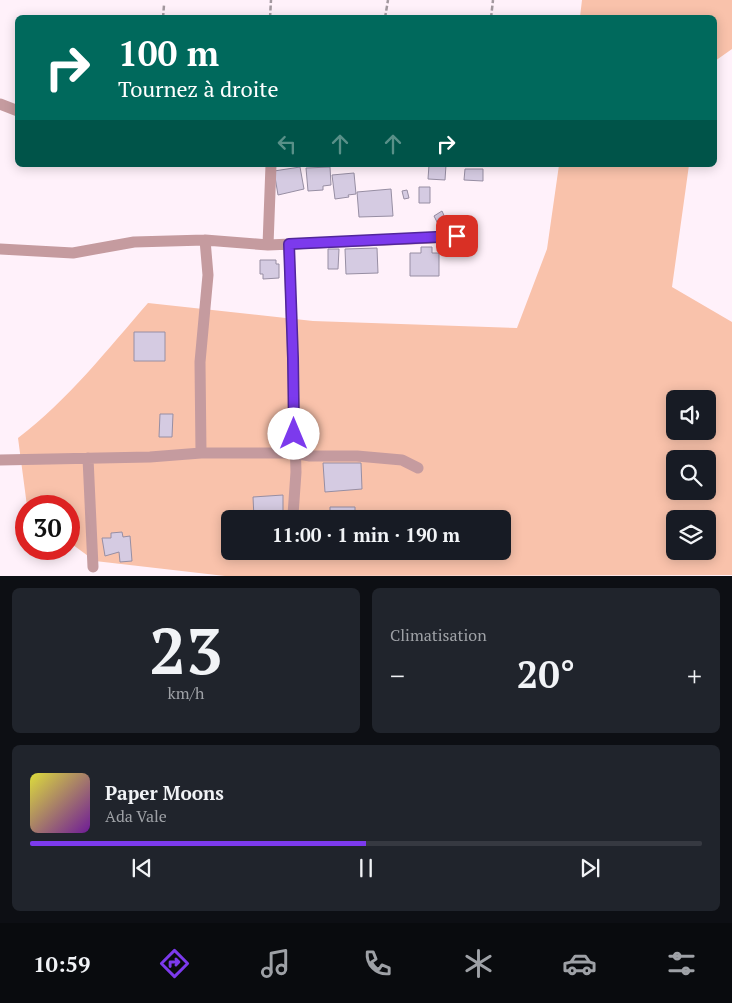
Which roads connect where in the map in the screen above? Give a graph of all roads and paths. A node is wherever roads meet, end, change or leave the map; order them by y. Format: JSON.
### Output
{"nodes":[{"id":1,"x":271,"y":0,"type":"edge"},
{"id":2,"x":388,"y":0,"type":"edge"},
{"id":3,"x":493,"y":0,"type":"edge"},
{"id":4,"x":164,"y":5,"type":"dead end"},
{"id":5,"x":163,"y":15,"type":"edge"},
{"id":6,"x":270,"y":15,"type":"edge"},
{"id":7,"x":386,"y":15,"type":"edge"},
{"id":8,"x":491,"y":15,"type":"edge"},
{"id":9,"x":0,"y":104,"type":"edge"},
{"id":10,"x":15,"y":110,"type":"edge"},
{"id":11,"x":271,"y":167,"type":"edge"},
{"id":12,"x":457,"y":236,"type":"dead end"},
{"id":13,"x":205,"y":240,"type":"junction"},
{"id":14,"x":289,"y":244,"type":"junction"},
{"id":15,"x":268,"y":245,"type":"junction"},
{"id":16,"x":0,"y":249,"type":"edge"},
{"id":17,"x":294,"y":453,"type":"junction"},
{"id":18,"x":201,"y":454,"type":"junction"},
{"id":19,"x":88,"y":458,"type":"junction"},
{"id":20,"x":0,"y":460,"type":"edge"},
{"id":21,"x":418,"y":468,"type":"dead end"},
{"id":22,"x":293,"y":510,"type":"edge"},
{"id":23,"x":93,"y":567,"type":"dead end"}],
"edges":[{"from":1,"to":6,"type":"path"},
{"from":2,"to":7,"type":"path"},
{"from":3,"to":8,"type":"path"},
{"from":4,"to":5,"type":"path"},
{"from":9,"to":10,"type":"street"},
{"from":11,"to":15,"type":"street"},
{"from":12,"to":14,"type":"street"},
{"from":13,"to":15,"type":"street"},
{"from":13,"to":16,"type":"street"},
{"from":13,"to":18,"type":"street"},
{"from":14,"to":15,"type":"street"},
{"from":14,"to":17,"type":"street"},
{"from":17,"to":18,"type":"street"},
{"from":17,"to":21,"type":"street"},
{"from":17,"to":22,"type":"street"},
{"from":18,"to":19,"type":"street"},
{"from":19,"to":20,"type":"street"},
{"from":19,"to":23,"type":"street"}]}
